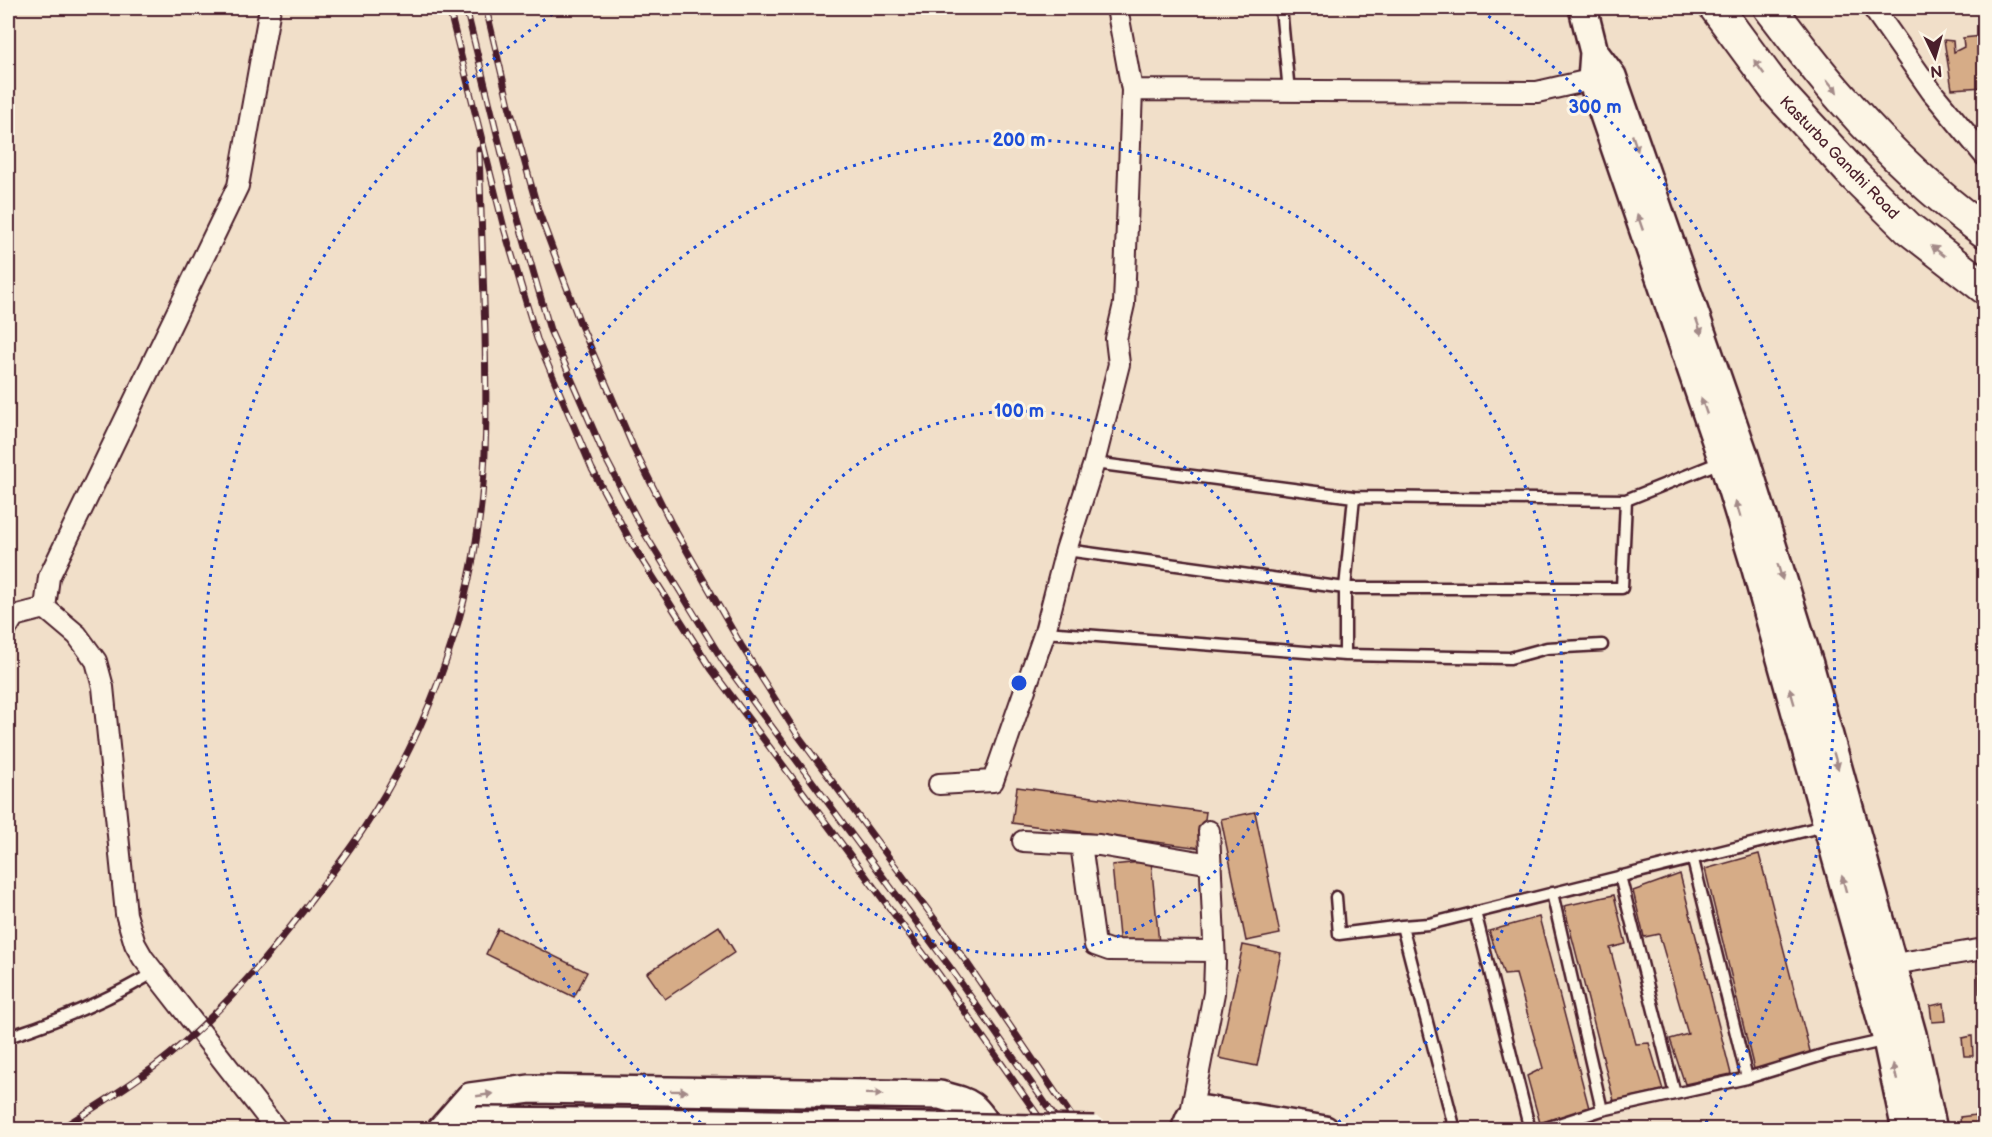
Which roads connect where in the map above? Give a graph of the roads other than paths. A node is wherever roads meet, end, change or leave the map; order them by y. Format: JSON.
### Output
{"nodes":[{"id":1,"x":270,"y":8,"type":"edge"},
{"id":2,"x":1117,"y":8,"type":"edge"},
{"id":3,"x":1281,"y":8,"type":"edge"},
{"id":4,"x":1583,"y":8,"type":"edge"},
{"id":5,"x":1716,"y":8,"type":"edge"},
{"id":6,"x":1770,"y":8,"type":"edge"},
{"id":7,"x":1873,"y":8,"type":"edge"},
{"id":8,"x":1602,"y":78,"type":"junction"},
{"id":9,"x":1132,"y":90,"type":"junction"},
{"id":10,"x":1289,"y":92,"type":"junction"},
{"id":11,"x":1984,"y":155,"type":"edge"},
{"id":12,"x":1984,"y":231,"type":"edge"},
{"id":13,"x":1984,"y":287,"type":"edge"},
{"id":14,"x":1733,"y":458,"type":"junction"},
{"id":15,"x":1094,"y":463,"type":"junction"},
{"id":16,"x":1354,"y":497,"type":"junction"},
{"id":17,"x":1626,"y":500,"type":"junction"},
{"id":18,"x":1066,"y":550,"type":"junction"},
{"id":19,"x":1344,"y":588,"type":"junction"},
{"id":20,"x":45,"y":608,"type":"junction"},
{"id":21,"x":8,"y":626,"type":"edge"},
{"id":22,"x":1045,"y":632,"type":"junction"},
{"id":23,"x":1602,"y":645,"type":"dead end"},
{"id":24,"x":1345,"y":656,"type":"junction"},
{"id":25,"x":939,"y":784,"type":"dead end"},
{"id":26,"x":1828,"y":825,"type":"junction"},
{"id":27,"x":1209,"y":831,"type":"dead end"},
{"id":28,"x":1023,"y":841,"type":"dead end"},
{"id":29,"x":1082,"y":844,"type":"junction"},
{"id":30,"x":1693,"y":860,"type":"junction"},
{"id":31,"x":1211,"y":864,"type":"junction"},
{"id":32,"x":1620,"y":876,"type":"junction"},
{"id":33,"x":1552,"y":893,"type":"junction"},
{"id":34,"x":1336,"y":897,"type":"dead end"},
{"id":35,"x":1475,"y":912,"type":"junction"},
{"id":36,"x":1402,"y":926,"type":"junction"},
{"id":37,"x":1984,"y":949,"type":"edge"},
{"id":38,"x":1214,"y":951,"type":"junction"},
{"id":39,"x":1893,"y":964,"type":"junction"},
{"id":40,"x":153,"y":973,"type":"junction"},
{"id":41,"x":8,"y":1037,"type":"edge"},
{"id":42,"x":1887,"y":1040,"type":"junction"},
{"id":43,"x":1747,"y":1078,"type":"junction"},
{"id":44,"x":1675,"y":1094,"type":"junction"},
{"id":45,"x":1602,"y":1110,"type":"junction"},
{"id":46,"x":1188,"y":1124,"type":"edge"},
{"id":47,"x":464,"y":1125,"type":"edge"},
{"id":48,"x":985,"y":1129,"type":"edge"},
{"id":49,"x":278,"y":1130,"type":"edge"},
{"id":50,"x":441,"y":1130,"type":"edge"},
{"id":51,"x":1094,"y":1130,"type":"edge"},
{"id":52,"x":1325,"y":1130,"type":"edge"},
{"id":53,"x":1455,"y":1130,"type":"edge"},
{"id":54,"x":1530,"y":1130,"type":"edge"},
{"id":55,"x":1540,"y":1130,"type":"edge"},
{"id":56,"x":1906,"y":1130,"type":"edge"},
{"id":57,"x":1933,"y":1130,"type":"edge"}],
"edges":[{"from":1,"to":20,"type":"street"},
{"from":2,"to":9,"type":"street"},
{"from":3,"to":10,"type":"lane"},
{"from":4,"to":8,"type":"main road"},
{"from":13,"to":5,"type":"main road","name":"Kasturba Gandhi Road","one_way":true},
{"from":6,"to":12,"type":"main road","one_way":true},
{"from":7,"to":11,"type":"street"},
{"from":8,"to":10,"type":"street"},
{"from":8,"to":14,"type":"main road"},
{"from":9,"to":10,"type":"street"},
{"from":9,"to":15,"type":"street"},
{"from":14,"to":17,"type":"lane"},
{"from":26,"to":14,"type":"main road","one_way":true},
{"from":14,"to":39,"type":"main road","one_way":true},
{"from":15,"to":16,"type":"lane"},
{"from":15,"to":18,"type":"street"},
{"from":16,"to":17,"type":"lane"},
{"from":16,"to":19,"type":"lane"},
{"from":17,"to":19,"type":"lane"},
{"from":18,"to":19,"type":"lane"},
{"from":18,"to":22,"type":"street"},
{"from":19,"to":24,"type":"lane"},
{"from":20,"to":21,"type":"street"},
{"from":20,"to":40,"type":"street"},
{"from":22,"to":24,"type":"lane"},
{"from":22,"to":25,"type":"street"},
{"from":23,"to":24,"type":"lane"},
{"from":26,"to":30,"type":"lane"},
{"from":42,"to":26,"type":"main road","one_way":true},
{"from":27,"to":31,"type":"street"},
{"from":28,"to":29,"type":"street"},
{"from":29,"to":31,"type":"street"},
{"from":29,"to":38,"type":"street"},
{"from":30,"to":32,"type":"lane"},
{"from":30,"to":43,"type":"lane"},
{"from":31,"to":38,"type":"street"},
{"from":32,"to":33,"type":"lane"},
{"from":32,"to":44,"type":"lane"},
{"from":33,"to":35,"type":"lane"},
{"from":33,"to":45,"type":"lane"},
{"from":34,"to":36,"type":"lane"},
{"from":35,"to":36,"type":"lane"},
{"from":35,"to":54,"type":"lane"},
{"from":36,"to":53,"type":"lane"},
{"from":37,"to":39,"type":"street"},
{"from":38,"to":46,"type":"street"},
{"from":39,"to":57,"type":"main road"},
{"from":40,"to":41,"type":"lane"},
{"from":40,"to":49,"type":"street"},
{"from":42,"to":43,"type":"lane"},
{"from":56,"to":42,"type":"main road","one_way":true},
{"from":43,"to":44,"type":"lane"},
{"from":44,"to":45,"type":"lane"},
{"from":45,"to":55,"type":"lane"},
{"from":46,"to":52,"type":"main road"},
{"from":47,"to":48,"type":"main road","bridge":true},
{"from":50,"to":48,"type":"main road","one_way":true},
{"from":48,"to":51,"type":"main road","bridge":true}]}
